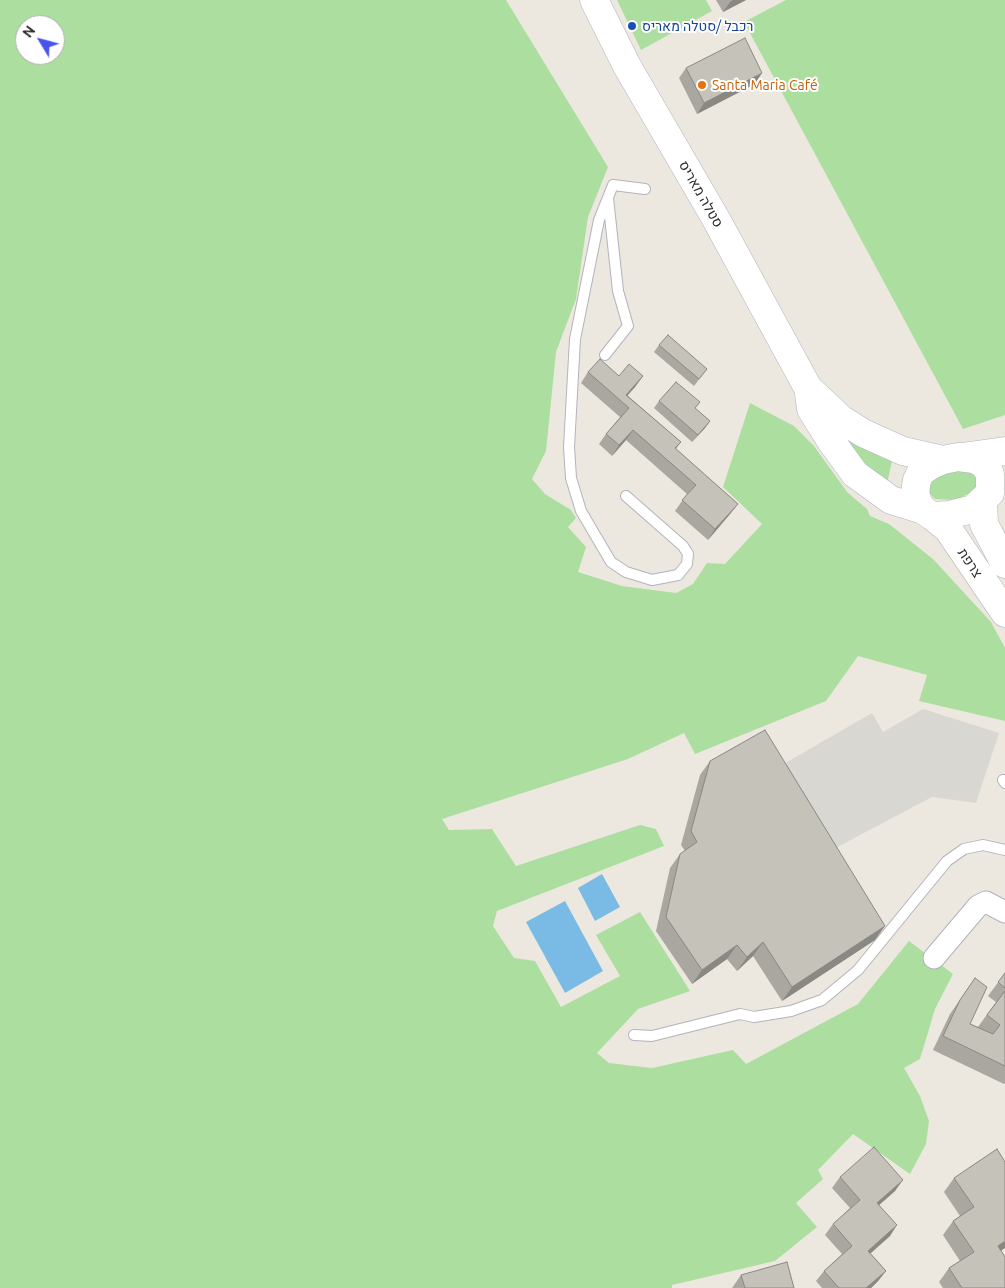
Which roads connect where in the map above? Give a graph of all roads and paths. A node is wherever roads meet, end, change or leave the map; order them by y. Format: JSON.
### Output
{"nodes":[{"id":1,"x":594,"y":0,"type":"edge"},
{"id":2,"x":645,"y":189,"type":"dead end"},
{"id":3,"x":608,"y":194,"type":"junction"},
{"id":4,"x":605,"y":355,"type":"dead end"},
{"id":5,"x":808,"y":388,"type":"junction"},
{"id":6,"x":1005,"y":451,"type":"edge"},
{"id":7,"x":951,"y":458,"type":"junction"},
{"id":8,"x":993,"y":491,"type":"edge"},
{"id":9,"x":626,"y":496,"type":"dead end"},
{"id":10,"x":928,"y":513,"type":"junction"},
{"id":11,"x":1005,"y":564,"type":"edge"},
{"id":12,"x":1005,"y":613,"type":"edge"},
{"id":13,"x":1005,"y":850,"type":"edge"},
{"id":14,"x":1005,"y":912,"type":"edge"},
{"id":15,"x":934,"y":958,"type":"dead end"},
{"id":16,"x":634,"y":1035,"type":"dead end"}],
"edges":[{"from":1,"to":5,"type":"street","name":"סטלה מאריס"},
{"from":2,"to":3,"type":"lane"},
{"from":3,"to":4,"type":"lane"},
{"from":3,"to":9,"type":"lane"},
{"from":5,"to":7,"type":"street","name":"סטלה מאריס"},
{"from":5,"to":10,"type":"street","name":"סטלה מאריס"},
{"from":6,"to":7,"type":"street"},
{"from":7,"to":8,"type":"street"},
{"from":7,"to":10,"type":"street"},
{"from":8,"to":10,"type":"street"},
{"from":8,"to":11,"type":"street","name":"צרפת"},
{"from":10,"to":12,"type":"street","name":"צרפת"},
{"from":13,"to":16,"type":"lane"},
{"from":14,"to":15,"type":"street"}]}
